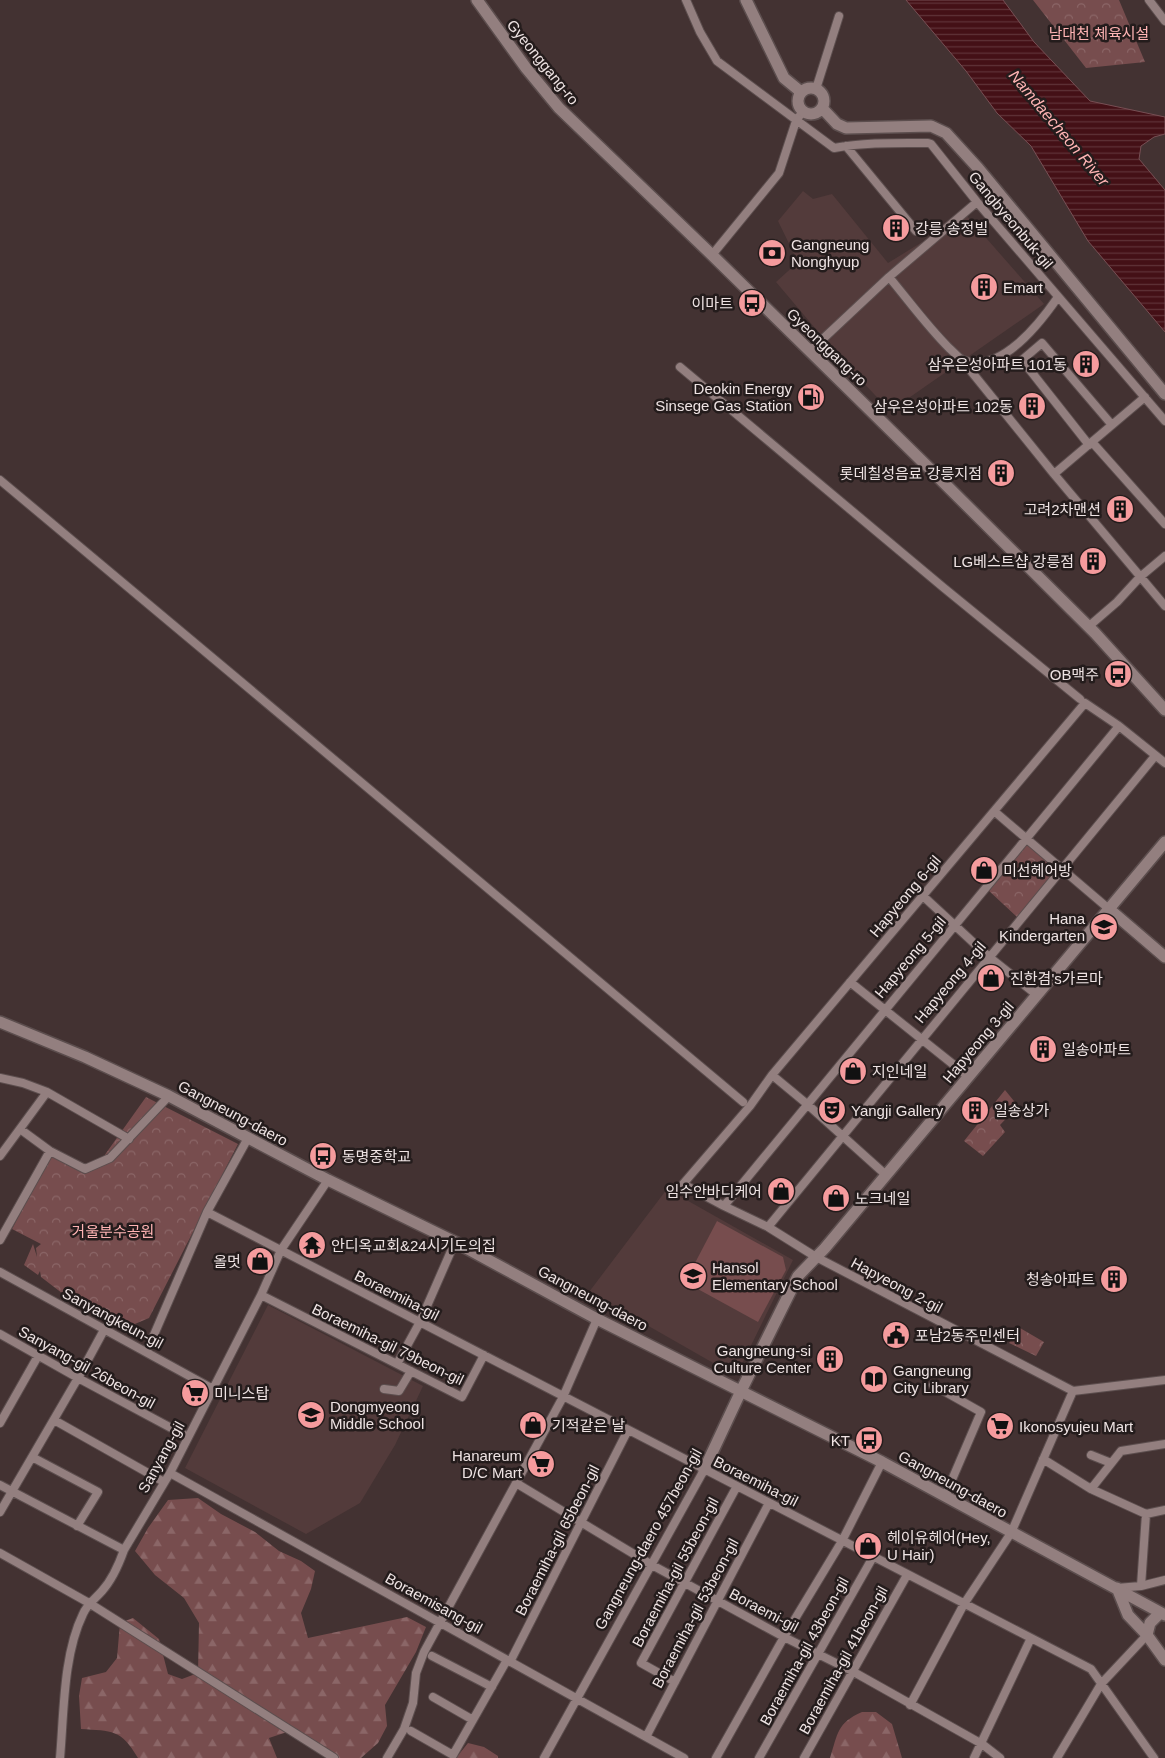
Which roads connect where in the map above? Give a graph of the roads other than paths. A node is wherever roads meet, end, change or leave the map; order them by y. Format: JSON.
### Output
{"nodes":[{"id":1,"x":477,"y":0,"type":"edge"},
{"id":2,"x":686,"y":0,"type":"edge"},
{"id":3,"x":746,"y":0,"type":"edge"},
{"id":4,"x":1149,"y":0,"type":"edge"},
{"id":5,"x":839,"y":16,"type":"dead end"},
{"id":6,"x":1165,"y":21,"type":"edge"},
{"id":7,"x":816,"y":89,"type":"junction"},
{"id":8,"x":801,"y":92,"type":"junction"},
{"id":9,"x":822,"y":108,"type":"junction"},
{"id":10,"x":800,"y":116,"type":"junction"},
{"id":11,"x":846,"y":146,"type":"junction"},
{"id":12,"x":977,"y":202,"type":"junction"},
{"id":13,"x":916,"y":231,"type":"dead end"},
{"id":14,"x":712,"y":255,"type":"junction"},
{"id":15,"x":890,"y":277,"type":"junction"},
{"id":16,"x":1058,"y":297,"type":"junction"},
{"id":17,"x":810,"y":351,"type":"junction"},
{"id":18,"x":962,"y":360,"type":"junction"},
{"id":19,"x":680,"y":367,"type":"dead end"},
{"id":20,"x":1165,"y":394,"type":"edge"},
{"id":21,"x":1144,"y":397,"type":"junction"},
{"id":22,"x":1165,"y":421,"type":"edge"},
{"id":23,"x":1112,"y":425,"type":"junction"},
{"id":24,"x":1091,"y":443,"type":"junction"},
{"id":25,"x":1054,"y":474,"type":"junction"},
{"id":26,"x":0,"y":480,"type":"edge"},
{"id":27,"x":1165,"y":524,"type":"edge"},
{"id":28,"x":1165,"y":556,"type":"edge"},
{"id":29,"x":1140,"y":577,"type":"junction"},
{"id":30,"x":1165,"y":606,"type":"edge"},
{"id":31,"x":1088,"y":627,"type":"junction"},
{"id":32,"x":1080,"y":699,"type":"dead end"},
{"id":33,"x":1165,"y":710,"type":"edge"},
{"id":34,"x":1119,"y":726,"type":"junction"},
{"id":35,"x":1155,"y":756,"type":"junction"},
{"id":36,"x":1165,"y":764,"type":"edge"},
{"id":37,"x":994,"y":811,"type":"junction"},
{"id":38,"x":1026,"y":839,"type":"junction"},
{"id":39,"x":1165,"y":842,"type":"edge"},
{"id":40,"x":1061,"y":869,"type":"junction"},
{"id":41,"x":923,"y":896,"type":"junction"},
{"id":42,"x":1109,"y":909,"type":"junction"},
{"id":43,"x":955,"y":925,"type":"junction"},
{"id":44,"x":989,"y":957,"type":"junction"},
{"id":45,"x":1165,"y":957,"type":"edge"},
{"id":46,"x":850,"y":982,"type":"junction"},
{"id":47,"x":1037,"y":995,"type":"junction"},
{"id":48,"x":885,"y":1010,"type":"junction"},
{"id":49,"x":0,"y":1022,"type":"edge"},
{"id":50,"x":921,"y":1039,"type":"junction"},
{"id":51,"x":772,"y":1075,"type":"junction"},
{"id":52,"x":968,"y":1076,"type":"junction"},
{"id":53,"x":0,"y":1078,"type":"edge"},
{"id":54,"x":47,"y":1092,"type":"junction"},
{"id":55,"x":169,"y":1096,"type":"junction"},
{"id":56,"x":743,"y":1102,"type":"dead end"},
{"id":57,"x":807,"y":1104,"type":"junction"},
{"id":58,"x":20,"y":1129,"type":"junction"},
{"id":59,"x":842,"y":1135,"type":"junction"},
{"id":60,"x":248,"y":1138,"type":"junction"},
{"id":61,"x":129,"y":1139,"type":"junction"},
{"id":62,"x":50,"y":1151,"type":"junction"},
{"id":63,"x":0,"y":1156,"type":"edge"},
{"id":64,"x":886,"y":1175,"type":"junction"},
{"id":65,"x":328,"y":1180,"type":"junction"},
{"id":66,"x":683,"y":1184,"type":"joint"},
{"id":67,"x":724,"y":1206,"type":"junction"},
{"id":68,"x":207,"y":1212,"type":"junction"},
{"id":69,"x":768,"y":1227,"type":"junction"},
{"id":70,"x":0,"y":1240,"type":"edge"},
{"id":71,"x":456,"y":1242,"type":"junction"},
{"id":72,"x":281,"y":1250,"type":"junction"},
{"id":73,"x":816,"y":1258,"type":"junction"},
{"id":74,"x":0,"y":1272,"type":"edge"},
{"id":75,"x":261,"y":1295,"type":"junction"},
{"id":76,"x":597,"y":1319,"type":"junction"},
{"id":77,"x":420,"y":1322,"type":"junction"},
{"id":78,"x":104,"y":1330,"type":"junction"},
{"id":79,"x":0,"y":1334,"type":"edge"},
{"id":80,"x":146,"y":1351,"type":"junction"},
{"id":81,"x":484,"y":1355,"type":"junction"},
{"id":82,"x":38,"y":1356,"type":"junction"},
{"id":83,"x":397,"y":1364,"type":"junction"},
{"id":84,"x":410,"y":1371,"type":"junction"},
{"id":85,"x":78,"y":1378,"type":"junction"},
{"id":86,"x":1165,"y":1380,"type":"edge"},
{"id":87,"x":933,"y":1385,"type":"dead end"},
{"id":88,"x":213,"y":1389,"type":"junction"},
{"id":89,"x":384,"y":1389,"type":"dead end"},
{"id":90,"x":741,"y":1391,"type":"junction"},
{"id":91,"x":1073,"y":1391,"type":"junction"},
{"id":92,"x":563,"y":1396,"type":"junction"},
{"id":93,"x":54,"y":1420,"type":"junction"},
{"id":94,"x":0,"y":1423,"type":"edge"},
{"id":95,"x":628,"y":1430,"type":"junction"},
{"id":96,"x":188,"y":1437,"type":"junction"},
{"id":97,"x":1165,"y":1444,"type":"edge"},
{"id":98,"x":1091,"y":1455,"type":"dead end"},
{"id":99,"x":32,"y":1457,"type":"junction"},
{"id":100,"x":1043,"y":1459,"type":"junction"},
{"id":101,"x":882,"y":1462,"type":"junction"},
{"id":102,"x":1111,"y":1464,"type":"junction"},
{"id":103,"x":704,"y":1470,"type":"junction"},
{"id":104,"x":170,"y":1473,"type":"junction"},
{"id":105,"x":164,"y":1482,"type":"junction"},
{"id":106,"x":516,"y":1483,"type":"junction"},
{"id":107,"x":0,"y":1485,"type":"edge"},
{"id":108,"x":737,"y":1486,"type":"junction"},
{"id":109,"x":1091,"y":1489,"type":"junction"},
{"id":110,"x":12,"y":1492,"type":"junction"},
{"id":111,"x":945,"y":1496,"type":"junction"},
{"id":112,"x":769,"y":1503,"type":"junction"},
{"id":113,"x":1165,"y":1510,"type":"edge"},
{"id":114,"x":0,"y":1512,"type":"edge"},
{"id":115,"x":1146,"y":1514,"type":"junction"},
{"id":116,"x":582,"y":1523,"type":"junction"},
{"id":117,"x":77,"y":1526,"type":"junction"},
{"id":118,"x":1011,"y":1533,"type":"junction"},
{"id":119,"x":842,"y":1541,"type":"junction"},
{"id":120,"x":124,"y":1550,"type":"junction"},
{"id":121,"x":0,"y":1553,"type":"edge"},
{"id":122,"x":873,"y":1557,"type":"junction"},
{"id":123,"x":652,"y":1565,"type":"junction"},
{"id":124,"x":907,"y":1575,"type":"junction"},
{"id":125,"x":1165,"y":1580,"type":"edge"},
{"id":126,"x":685,"y":1582,"type":"junction"},
{"id":127,"x":1142,"y":1586,"type":"junction"},
{"id":128,"x":1117,"y":1588,"type":"junction"},
{"id":129,"x":718,"y":1601,"type":"junction"},
{"id":130,"x":90,"y":1603,"type":"junction"},
{"id":131,"x":964,"y":1604,"type":"junction"},
{"id":132,"x":1163,"y":1614,"type":"edge"},
{"id":133,"x":439,"y":1622,"type":"junction"},
{"id":134,"x":1147,"y":1635,"type":"junction"},
{"id":135,"x":784,"y":1637,"type":"junction"},
{"id":136,"x":1031,"y":1638,"type":"junction"},
{"id":137,"x":819,"y":1653,"type":"junction"},
{"id":138,"x":432,"y":1656,"type":"dead end"},
{"id":139,"x":1165,"y":1660,"type":"edge"},
{"id":140,"x":509,"y":1661,"type":"junction"},
{"id":141,"x":852,"y":1672,"type":"junction"},
{"id":142,"x":674,"y":1682,"type":"junction"},
{"id":143,"x":1101,"y":1684,"type":"junction"},
{"id":144,"x":492,"y":1687,"type":"junction"},
{"id":145,"x":433,"y":1697,"type":"dead end"},
{"id":146,"x":577,"y":1698,"type":"junction"},
{"id":147,"x":910,"y":1705,"type":"junction"},
{"id":148,"x":473,"y":1720,"type":"junction"},
{"id":149,"x":411,"y":1732,"type":"dead end"},
{"id":150,"x":646,"y":1737,"type":"junction"},
{"id":151,"x":982,"y":1744,"type":"junction"},
{"id":152,"x":60,"y":1758,"type":"edge"},
{"id":153,"x":334,"y":1758,"type":"edge"},
{"id":154,"x":386,"y":1758,"type":"edge"},
{"id":155,"x":544,"y":1758,"type":"edge"},
{"id":156,"x":684,"y":1758,"type":"edge"},
{"id":157,"x":716,"y":1758,"type":"edge"},
{"id":158,"x":759,"y":1758,"type":"edge"},
{"id":159,"x":804,"y":1758,"type":"edge"},
{"id":160,"x":974,"y":1758,"type":"edge"},
{"id":161,"x":1000,"y":1758,"type":"edge"},
{"id":162,"x":1057,"y":1758,"type":"edge"},
{"id":163,"x":1154,"y":1758,"type":"edge"}],
"edges":[{"from":1,"to":14,"type":"street","name":"Gyeonggang-ro"},
{"from":2,"to":10,"type":"street","name":"Gangbyeonbuk-gil"},
{"from":3,"to":8,"type":"street"},
{"from":4,"to":6,"type":"street"},
{"from":5,"to":7,"type":"street"},
{"from":7,"to":8,"type":"street"},
{"from":7,"to":9,"type":"street"},
{"from":8,"to":10,"type":"street"},
{"from":9,"to":10,"type":"street"},
{"from":9,"to":20,"type":"street"},
{"from":10,"to":11,"type":"street","name":"Gangbyeonbuk-gil"},
{"from":10,"to":14,"type":"street"},
{"from":11,"to":12,"type":"street","name":"Gangbyeonbuk-gil"},
{"from":11,"to":13,"type":"street"},
{"from":12,"to":15,"type":"street"},
{"from":12,"to":16,"type":"street","name":"Gangbyeonbuk-gil"},
{"from":14,"to":17,"type":"street","name":"Gyeonggang-ro"},
{"from":15,"to":17,"type":"street"},
{"from":15,"to":18,"type":"street"},
{"from":16,"to":18,"type":"street"},
{"from":16,"to":21,"type":"street","name":"Gangbyeonbuk-gil"},
{"from":17,"to":31,"type":"street","name":"Gyeonggang-ro"},
{"from":18,"to":25,"type":"street"},
{"from":19,"to":32,"type":"street"},
{"from":21,"to":22,"type":"street","name":"Gangbyeonbuk-gil"},
{"from":21,"to":23,"type":"street"},
{"from":23,"to":24,"type":"street"},
{"from":23,"to":24,"type":"street"},
{"from":24,"to":25,"type":"street"},
{"from":24,"to":27,"type":"street"},
{"from":25,"to":29,"type":"street"},
{"from":26,"to":56,"type":"street"},
{"from":28,"to":29,"type":"street"},
{"from":29,"to":30,"type":"street"},
{"from":29,"to":31,"type":"street"},
{"from":31,"to":33,"type":"street","name":"Gyeonggang-ro"},
{"from":34,"to":35,"type":"street","name":"Hapyeong 6-gil"},
{"from":34,"to":37,"type":"street","name":"Hapyeong 6-gil"},
{"from":34,"to":38,"type":"street","name":"Hapyeong 5-gil"},
{"from":35,"to":36,"type":"street","name":"Hapyeong 6-gil"},
{"from":35,"to":40,"type":"street","name":"Hapyeong 4-gil"},
{"from":37,"to":38,"type":"street"},
{"from":37,"to":41,"type":"street","name":"Hapyeong 6-gil"},
{"from":38,"to":40,"type":"street"},
{"from":38,"to":43,"type":"street","name":"Hapyeong 5-gil"},
{"from":39,"to":42,"type":"street","name":"Hapyeong 3-gil"},
{"from":40,"to":42,"type":"street"},
{"from":40,"to":44,"type":"street","name":"Hapyeong 4-gil"},
{"from":41,"to":43,"type":"street"},
{"from":41,"to":46,"type":"street","name":"Hapyeong 6-gil"},
{"from":42,"to":45,"type":"street"},
{"from":42,"to":47,"type":"street","name":"Hapyeong 3-gil"},
{"from":43,"to":44,"type":"street"},
{"from":43,"to":48,"type":"street","name":"Hapyeong 5-gil"},
{"from":44,"to":47,"type":"street"},
{"from":44,"to":50,"type":"street","name":"Hapyeong 4-gil"},
{"from":46,"to":48,"type":"street"},
{"from":46,"to":51,"type":"street","name":"Hapyeong 6-gil"},
{"from":47,"to":52,"type":"street","name":"Hapyeong 3-gil"},
{"from":48,"to":50,"type":"street"},
{"from":48,"to":57,"type":"street","name":"Hapyeong 5-gil"},
{"from":49,"to":55,"type":"street","name":"Gangneung-daero"},
{"from":50,"to":52,"type":"street"},
{"from":50,"to":59,"type":"street","name":"Hapyeong 4-gil"},
{"from":51,"to":57,"type":"street"},
{"from":51,"to":66,"type":"street","name":"Hapyeong 6-gil"},
{"from":52,"to":64,"type":"street","name":"Hapyeong 3-gil"},
{"from":53,"to":54,"type":"street"},
{"from":54,"to":58,"type":"street"},
{"from":54,"to":61,"type":"street"},
{"from":55,"to":60,"type":"street","name":"Gangneung-daero"},
{"from":55,"to":61,"type":"street"},
{"from":57,"to":59,"type":"street"},
{"from":57,"to":67,"type":"street","name":"Hapyeong 5-gil"},
{"from":58,"to":62,"type":"street"},
{"from":58,"to":63,"type":"street"},
{"from":59,"to":64,"type":"street"},
{"from":59,"to":69,"type":"street","name":"Hapyeong 4-gil"},
{"from":60,"to":65,"type":"street","name":"Gangneung-daero"},
{"from":60,"to":68,"type":"street"},
{"from":61,"to":62,"type":"street"},
{"from":62,"to":70,"type":"street"},
{"from":64,"to":73,"type":"street","name":"Hapyeong 3-gil"},
{"from":65,"to":71,"type":"street","name":"Gangneung-daero"},
{"from":65,"to":72,"type":"street","name":"Sanyang-gil"},
{"from":66,"to":67,"type":"street","name":"Hapyeong 2-gil"},
{"from":67,"to":69,"type":"street","name":"Hapyeong 2-gil"},
{"from":68,"to":72,"type":"street","name":"Boraemiha-gil"},
{"from":68,"to":80,"type":"street"},
{"from":69,"to":73,"type":"street","name":"Hapyeong 2-gil"},
{"from":71,"to":76,"type":"street","name":"Gangneung-daero"},
{"from":71,"to":77,"type":"street"},
{"from":72,"to":75,"type":"street","name":"Sanyang-gil"},
{"from":72,"to":77,"type":"street","name":"Boraemiha-gil"},
{"from":73,"to":90,"type":"street","name":"Hapyeong 3-gil"},
{"from":73,"to":91,"type":"street","name":"Hapyeong 2-gil"},
{"from":74,"to":78,"type":"street","name":"Sanyangkeun-gil"},
{"from":75,"to":83,"type":"street","name":"Boraemiha-gil 79beon-gil"},
{"from":75,"to":88,"type":"street","name":"Sanyang-gil"},
{"from":76,"to":90,"type":"street","name":"Gangneung-daero"},
{"from":76,"to":92,"type":"street"},
{"from":77,"to":81,"type":"street","name":"Boraemiha-gil"},
{"from":77,"to":83,"type":"street"},
{"from":78,"to":80,"type":"street","name":"Sanyangkeun-gil"},
{"from":78,"to":85,"type":"street"},
{"from":79,"to":82,"type":"street","name":"Sanyang-gil 26beon-gil"},
{"from":80,"to":88,"type":"street","name":"Sanyangkeun-gil"},
{"from":81,"to":84,"type":"street","name":"Boraemiha-gil 79beon-gil"},
{"from":81,"to":92,"type":"street","name":"Boraemiha-gil"},
{"from":82,"to":85,"type":"street","name":"Sanyang-gil 26beon-gil"},
{"from":82,"to":94,"type":"street"},
{"from":83,"to":84,"type":"street","name":"Boraemiha-gil 79beon-gil"},
{"from":84,"to":89,"type":"street"},
{"from":85,"to":93,"type":"street"},
{"from":85,"to":96,"type":"street","name":"Sanyang-gil 26beon-gil"},
{"from":86,"to":91,"type":"street"},
{"from":87,"to":111,"type":"street"},
{"from":88,"to":96,"type":"street","name":"Sanyang-gil"},
{"from":90,"to":101,"type":"street","name":"Gangneung-daero"},
{"from":90,"to":103,"type":"street","name":"Gangneung-daero 457beon-gil"},
{"from":91,"to":100,"type":"street"},
{"from":92,"to":95,"type":"street","name":"Boraemiha-gil"},
{"from":92,"to":106,"type":"street"},
{"from":93,"to":99,"type":"street"},
{"from":93,"to":105,"type":"street"},
{"from":95,"to":103,"type":"street","name":"Boraemiha-gil"},
{"from":95,"to":116,"type":"street","name":"Boraemiha-gil 65beon-gil"},
{"from":96,"to":104,"type":"street","name":"Sanyang-gil"},
{"from":97,"to":102,"type":"street"},
{"from":98,"to":102,"type":"street"},
{"from":99,"to":110,"type":"street"},
{"from":99,"to":117,"type":"street"},
{"from":100,"to":109,"type":"street"},
{"from":100,"to":118,"type":"street"},
{"from":101,"to":111,"type":"street","name":"Gangneung-daero"},
{"from":101,"to":119,"type":"street"},
{"from":102,"to":109,"type":"street"},
{"from":103,"to":108,"type":"street","name":"Boraemiha-gil"},
{"from":103,"to":123,"type":"street","name":"Gangneung-daero 457beon-gil"},
{"from":104,"to":105,"type":"street","name":"Sanyang-gil"},
{"from":104,"to":133,"type":"street","name":"Boraemisang-gil"},
{"from":105,"to":120,"type":"street","name":"Sanyang-gil"},
{"from":106,"to":116,"type":"street","name":"Boraemi-gil"},
{"from":106,"to":133,"type":"street"},
{"from":107,"to":110,"type":"street"},
{"from":108,"to":112,"type":"street","name":"Boraemiha-gil"},
{"from":108,"to":126,"type":"street","name":"Boraemiha-gil 55beon-gil"},
{"from":109,"to":115,"type":"street"},
{"from":110,"to":114,"type":"street"},
{"from":110,"to":117,"type":"street"},
{"from":111,"to":118,"type":"street","name":"Gangneung-daero"},
{"from":112,"to":119,"type":"street","name":"Boraemiha-gil"},
{"from":112,"to":129,"type":"street","name":"Boraemiha-gil 53beon-gil"},
{"from":113,"to":115,"type":"street"},
{"from":115,"to":127,"type":"street"},
{"from":116,"to":123,"type":"street","name":"Boraemi-gil"},
{"from":116,"to":140,"type":"street","name":"Boraemiha-gil 65beon-gil"},
{"from":117,"to":120,"type":"street"},
{"from":118,"to":128,"type":"street","name":"Gangneung-daero"},
{"from":118,"to":131,"type":"street"},
{"from":119,"to":122,"type":"street","name":"Boraemiha-gil"},
{"from":119,"to":135,"type":"street"},
{"from":120,"to":130,"type":"street","name":"Sanyang-gil"},
{"from":121,"to":130,"type":"street"},
{"from":122,"to":124,"type":"street","name":"Boraemiha-gil"},
{"from":122,"to":137,"type":"street","name":"Boraemiha-gil 43beon-gil"},
{"from":123,"to":126,"type":"street","name":"Boraemi-gil"},
{"from":123,"to":146,"type":"street","name":"Gangneung-daero 457beon-gil"},
{"from":124,"to":131,"type":"street","name":"Boraemiha-gil"},
{"from":124,"to":141,"type":"street","name":"Boraemiha-gil 41beon-gil"},
{"from":125,"to":127,"type":"street"},
{"from":126,"to":129,"type":"street","name":"Boraemi-gil"},
{"from":126,"to":142,"type":"street","name":"Boraemiha-gil 55beon-gil"},
{"from":127,"to":128,"type":"street"},
{"from":128,"to":132,"type":"street","name":"Gangneung-daero"},
{"from":128,"to":134,"type":"street"},
{"from":129,"to":135,"type":"street","name":"Boraemi-gil"},
{"from":129,"to":142,"type":"street","name":"Boraemiha-gil 53beon-gil"},
{"from":130,"to":152,"type":"street","name":"Sanyang-gil"},
{"from":130,"to":153,"type":"street"},
{"from":131,"to":136,"type":"street","name":"Boraemiha-gil"},
{"from":131,"to":147,"type":"street"},
{"from":132,"to":134,"type":"street"},
{"from":133,"to":140,"type":"street","name":"Boraemisang-gil"},
{"from":133,"to":154,"type":"street"},
{"from":134,"to":139,"type":"street"},
{"from":134,"to":143,"type":"street"},
{"from":135,"to":137,"type":"street","name":"Boraemi-gil"},
{"from":135,"to":157,"type":"street"},
{"from":136,"to":143,"type":"street","name":"Boraemiha-gil"},
{"from":136,"to":151,"type":"street"},
{"from":137,"to":141,"type":"street","name":"Boraemi-gil"},
{"from":137,"to":158,"type":"street","name":"Boraemiha-gil 43beon-gil"},
{"from":138,"to":144,"type":"street"},
{"from":140,"to":144,"type":"street","name":"Boraemiha-gil 65beon-gil"},
{"from":140,"to":146,"type":"street","name":"Boraemisang-gil"},
{"from":141,"to":147,"type":"street","name":"Boraemi-gil"},
{"from":141,"to":159,"type":"street","name":"Boraemiha-gil 41beon-gil"},
{"from":142,"to":150,"type":"street","name":"Boraemiha-gil 53beon-gil"},
{"from":143,"to":162,"type":"street"},
{"from":143,"to":163,"type":"street","name":"Boraemiha-gil"},
{"from":144,"to":148,"type":"street","name":"Boraemiha-gil 65beon-gil"},
{"from":145,"to":148,"type":"street"},
{"from":146,"to":150,"type":"street","name":"Boraemisang-gil"},
{"from":146,"to":155,"type":"street","name":"Gangneung-daero 457beon-gil"},
{"from":147,"to":151,"type":"street","name":"Boraemi-gil"},
{"from":148,"to":149,"type":"street","name":"Boraemiha-gil 65beon-gil"},
{"from":150,"to":156,"type":"street","name":"Boraemisang-gil"},
{"from":151,"to":160,"type":"street"},
{"from":151,"to":161,"type":"street","name":"Boraemi-gil"}]}
